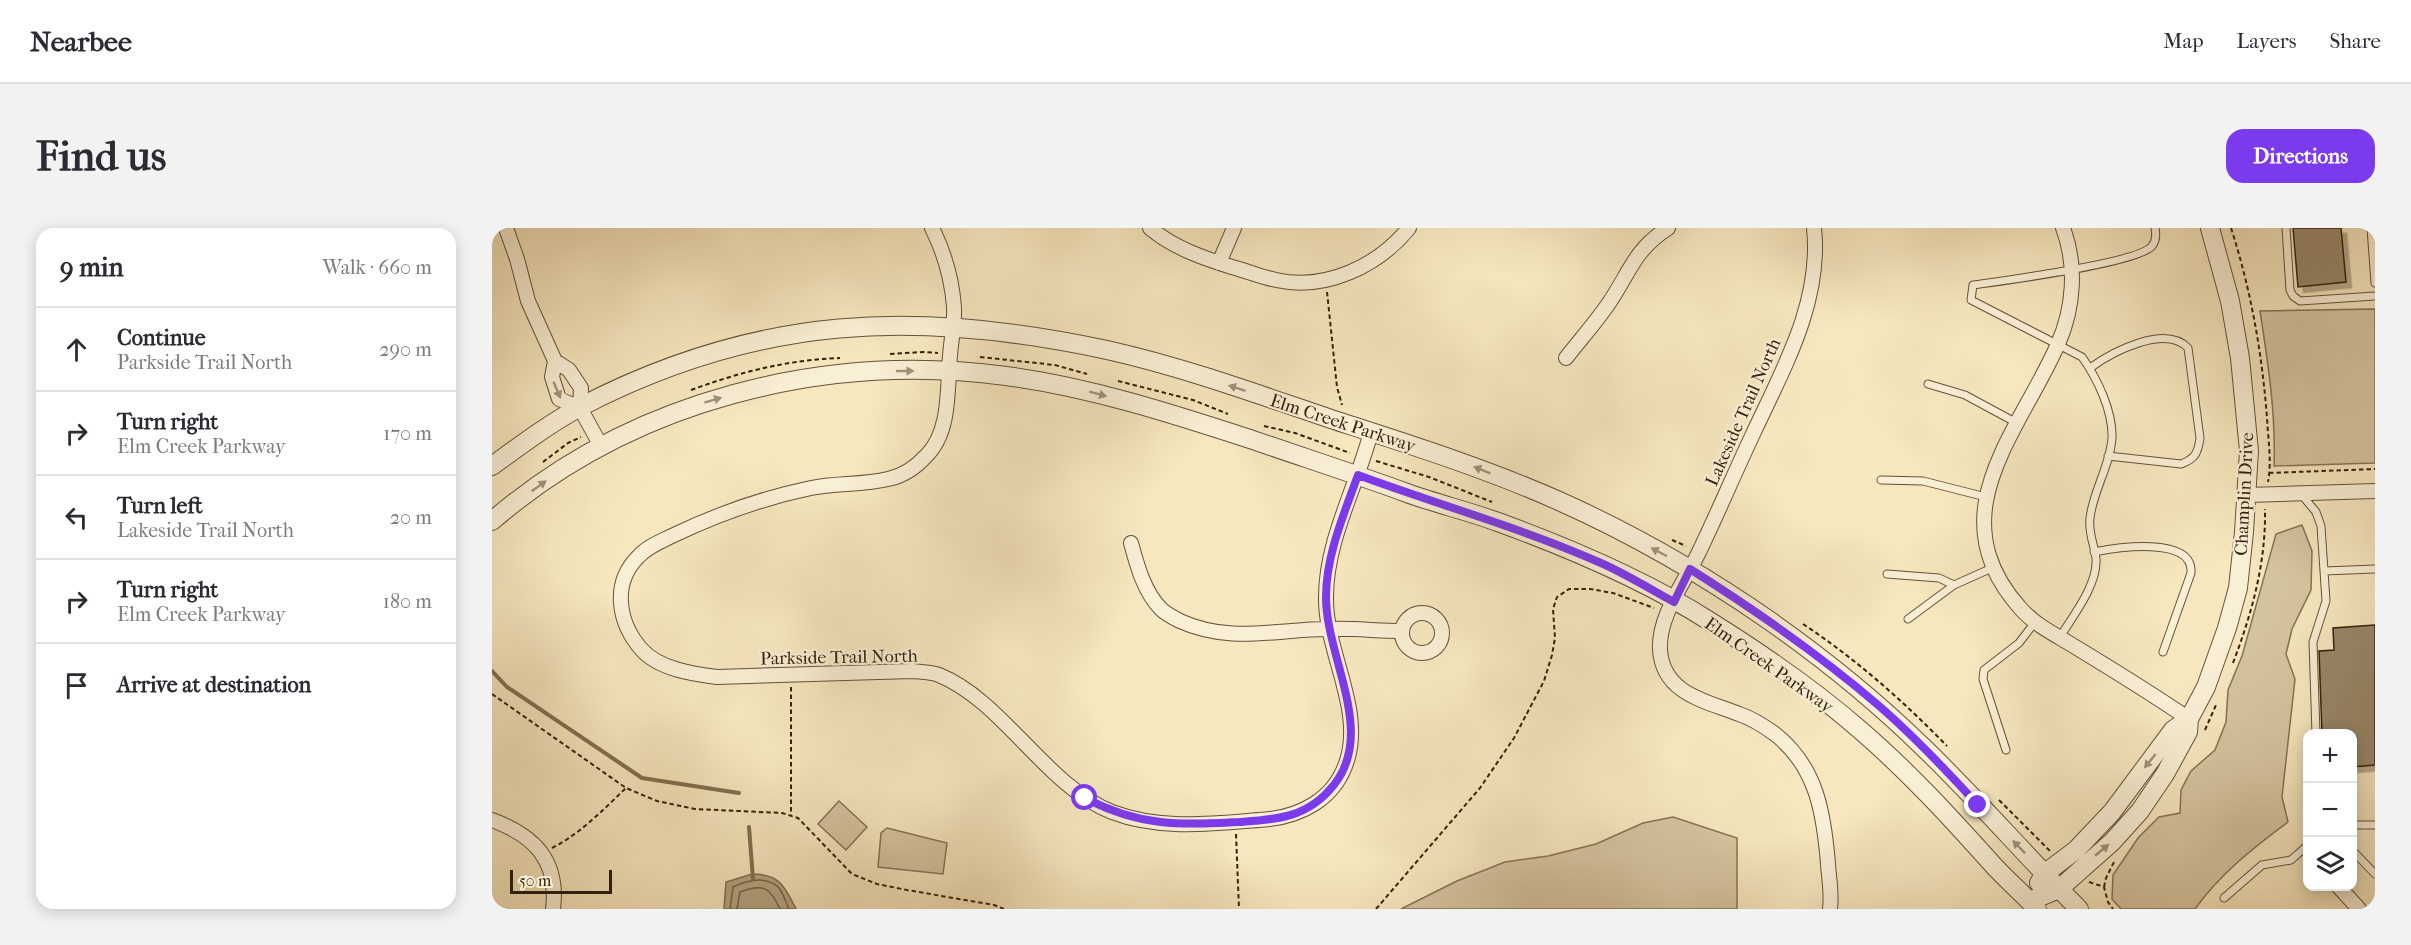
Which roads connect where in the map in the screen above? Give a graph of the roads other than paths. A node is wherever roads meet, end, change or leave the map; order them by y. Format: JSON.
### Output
{"nodes":[{"id":1,"x":506,"y":228,"type":"edge"},
{"id":2,"x":932,"y":228,"type":"edge"},
{"id":3,"x":1150,"y":228,"type":"edge"},
{"id":4,"x":1234,"y":228,"type":"edge"},
{"id":5,"x":1409,"y":228,"type":"edge"},
{"id":6,"x":1668,"y":228,"type":"edge"},
{"id":7,"x":1814,"y":228,"type":"edge"},
{"id":8,"x":2063,"y":228,"type":"edge"},
{"id":9,"x":2155,"y":228,"type":"edge"},
{"id":10,"x":2210,"y":228,"type":"edge"},
{"id":11,"x":2286,"y":228,"type":"edge"},
{"id":12,"x":2371,"y":228,"type":"edge"},
{"id":13,"x":1219,"y":263,"type":"junction"},
{"id":14,"x":2073,"y":270,"type":"junction"},
{"id":15,"x":2375,"y":283,"type":"edge"},
{"id":16,"x":2375,"y":296,"type":"edge"},
{"id":17,"x":953,"y":326,"type":"junction"},
{"id":18,"x":2058,"y":343,"type":"junction"},
{"id":19,"x":1566,"y":358,"type":"dead end"},
{"id":20,"x":555,"y":361,"type":"junction"},
{"id":21,"x":949,"y":363,"type":"junction"},
{"id":22,"x":2090,"y":368,"type":"junction"},
{"id":23,"x":1928,"y":384,"type":"dead end"},
{"id":24,"x":580,"y":408,"type":"junction"},
{"id":25,"x":2015,"y":422,"type":"junction"},
{"id":26,"x":1371,"y":432,"type":"junction"},
{"id":27,"x":597,"y":439,"type":"junction"},
{"id":28,"x":2108,"y":456,"type":"junction"},
{"id":29,"x":492,"y":466,"type":"edge"},
{"id":30,"x":1361,"y":466,"type":"junction"},
{"id":31,"x":1881,"y":480,"type":"dead end"},
{"id":32,"x":2375,"y":491,"type":"edge"},
{"id":33,"x":2301,"y":494,"type":"junction"},
{"id":34,"x":2247,"y":495,"type":"junction"},
{"id":35,"x":1986,"y":497,"type":"junction"},
{"id":36,"x":492,"y":521,"type":"edge"},
{"id":37,"x":1131,"y":543,"type":"dead end"},
{"id":38,"x":2094,"y":552,"type":"junction"},
{"id":39,"x":1992,"y":568,"type":"junction"},
{"id":40,"x":1690,"y":569,"type":"junction"},
{"id":41,"x":2375,"y":569,"type":"edge"},
{"id":42,"x":2324,"y":571,"type":"junction"},
{"id":43,"x":1887,"y":574,"type":"dead end"},
{"id":44,"x":1954,"y":585,"type":"junction"},
{"id":45,"x":1671,"y":608,"type":"junction"},
{"id":46,"x":1908,"y":619,"type":"dead end"},
{"id":47,"x":2035,"y":622,"type":"junction"},
{"id":48,"x":1329,"y":629,"type":"junction"},
{"id":49,"x":1402,"y":631,"type":"dead end"},
{"id":50,"x":2060,"y":637,"type":"junction"},
{"id":51,"x":2163,"y":652,"type":"dead end"},
{"id":52,"x":2189,"y":719,"type":"junction"},
{"id":53,"x":2316,"y":729,"type":"edge"},
{"id":54,"x":2006,"y":750,"type":"dead end"},
{"id":55,"x":492,"y":820,"type":"edge"},
{"id":56,"x":2357,"y":825,"type":"edge"},
{"id":57,"x":2375,"y":825,"type":"edge"},
{"id":58,"x":2303,"y":849,"type":"edge"},
{"id":59,"x":2357,"y":855,"type":"edge"},
{"id":60,"x":2044,"y":874,"type":"junction"},
{"id":61,"x":2375,"y":874,"type":"edge"},
{"id":62,"x":2059,"y":889,"type":"junction"},
{"id":63,"x":2343,"y":891,"type":"edge"},
{"id":64,"x":2224,"y":898,"type":"dead end"},
{"id":65,"x":2030,"y":906,"type":"edge"},
{"id":66,"x":553,"y":909,"type":"edge"},
{"id":67,"x":1830,"y":909,"type":"edge"},
{"id":68,"x":2079,"y":909,"type":"edge"},
{"id":69,"x":2359,"y":909,"type":"edge"}],
"edges":[{"from":1,"to":20,"type":"street"},
{"from":2,"to":17,"type":"street"},
{"from":3,"to":13,"type":"street"},
{"from":4,"to":13,"type":"street"},
{"from":5,"to":13,"type":"street"},
{"from":6,"to":19,"type":"street"},
{"from":7,"to":40,"type":"street","name":"Lakeside Trail North"},
{"from":8,"to":14,"type":"street"},
{"from":9,"to":14,"type":"lane"},
{"from":10,"to":34,"type":"street","name":"Champlin Drive"},
{"from":11,"to":16,"type":"lane"},
{"from":12,"to":15,"type":"lane"},
{"from":14,"to":18,"type":"street"},
{"from":14,"to":18,"type":"lane"},
{"from":17,"to":21,"type":"street"},
{"from":17,"to":24,"type":"street","name":"Elm Creek Parkway"},
{"from":26,"to":17,"type":"street","name":"Elm Creek Parkway","one_way":true},
{"from":18,"to":22,"type":"lane"},
{"from":18,"to":25,"type":"street"},
{"from":20,"to":24,"type":"street"},
{"from":20,"to":24,"type":"street","one_way":true},
{"from":27,"to":21,"type":"street","name":"Elm Creek Parkway","one_way":true},
{"from":21,"to":30,"type":"street","name":"Elm Creek Parkway","one_way":true},
{"from":21,"to":48,"type":"street","name":"Parkside Trail North"},
{"from":22,"to":28,"type":"lane"},
{"from":22,"to":28,"type":"lane"},
{"from":23,"to":25,"type":"lane"},
{"from":24,"to":27,"type":"street"},
{"from":24,"to":29,"type":"street","name":"Elm Creek Parkway"},
{"from":25,"to":35,"type":"street"},
{"from":26,"to":30,"type":"street","name":"Parkside Trail North"},
{"from":40,"to":26,"type":"street","name":"Elm Creek Parkway","one_way":true},
{"from":36,"to":27,"type":"street","name":"Elm Creek Parkway","one_way":true},
{"from":28,"to":38,"type":"lane"},
{"from":30,"to":45,"type":"street","name":"Elm Creek Parkway"},
{"from":30,"to":48,"type":"street","name":"Parkside Trail North"},
{"from":31,"to":35,"type":"lane"},
{"from":32,"to":33,"type":"street"},
{"from":33,"to":34,"type":"street"},
{"from":33,"to":42,"type":"lane"},
{"from":34,"to":52,"type":"street","name":"Champlin Drive"},
{"from":35,"to":39,"type":"street"},
{"from":37,"to":48,"type":"street"},
{"from":38,"to":50,"type":"lane"},
{"from":38,"to":51,"type":"lane"},
{"from":39,"to":44,"type":"lane"},
{"from":39,"to":47,"type":"street"},
{"from":40,"to":45,"type":"street","name":"Lakeside Trail North"},
{"from":60,"to":40,"type":"street","name":"Elm Creek Parkway","one_way":true},
{"from":41,"to":42,"type":"lane"},
{"from":42,"to":53,"type":"lane"},
{"from":43,"to":44,"type":"lane"},
{"from":44,"to":46,"type":"lane"},
{"from":45,"to":65,"type":"street","name":"Elm Creek Parkway"},
{"from":45,"to":67,"type":"street","name":"Lakeside Trail North"},
{"from":47,"to":50,"type":"street"},
{"from":47,"to":54,"type":"lane"},
{"from":48,"to":49,"type":"street"},
{"from":50,"to":52,"type":"street"},
{"from":52,"to":60,"type":"street","name":"Champlin Drive","one_way":true},
{"from":62,"to":52,"type":"street","name":"Champlin Drive","one_way":true},
{"from":55,"to":66,"type":"street"},
{"from":56,"to":57,"type":"lane"},
{"from":58,"to":64,"type":"lane"},
{"from":59,"to":61,"type":"lane"},
{"from":60,"to":62,"type":"street","name":"Elm Creek Parkway"},
{"from":60,"to":65,"type":"street","name":"Champlin Drive"},
{"from":62,"to":65,"type":"street","name":"Champlin Drive"},
{"from":62,"to":68,"type":"street","name":"Elm Creek Parkway"},
{"from":63,"to":69,"type":"street"}]}
